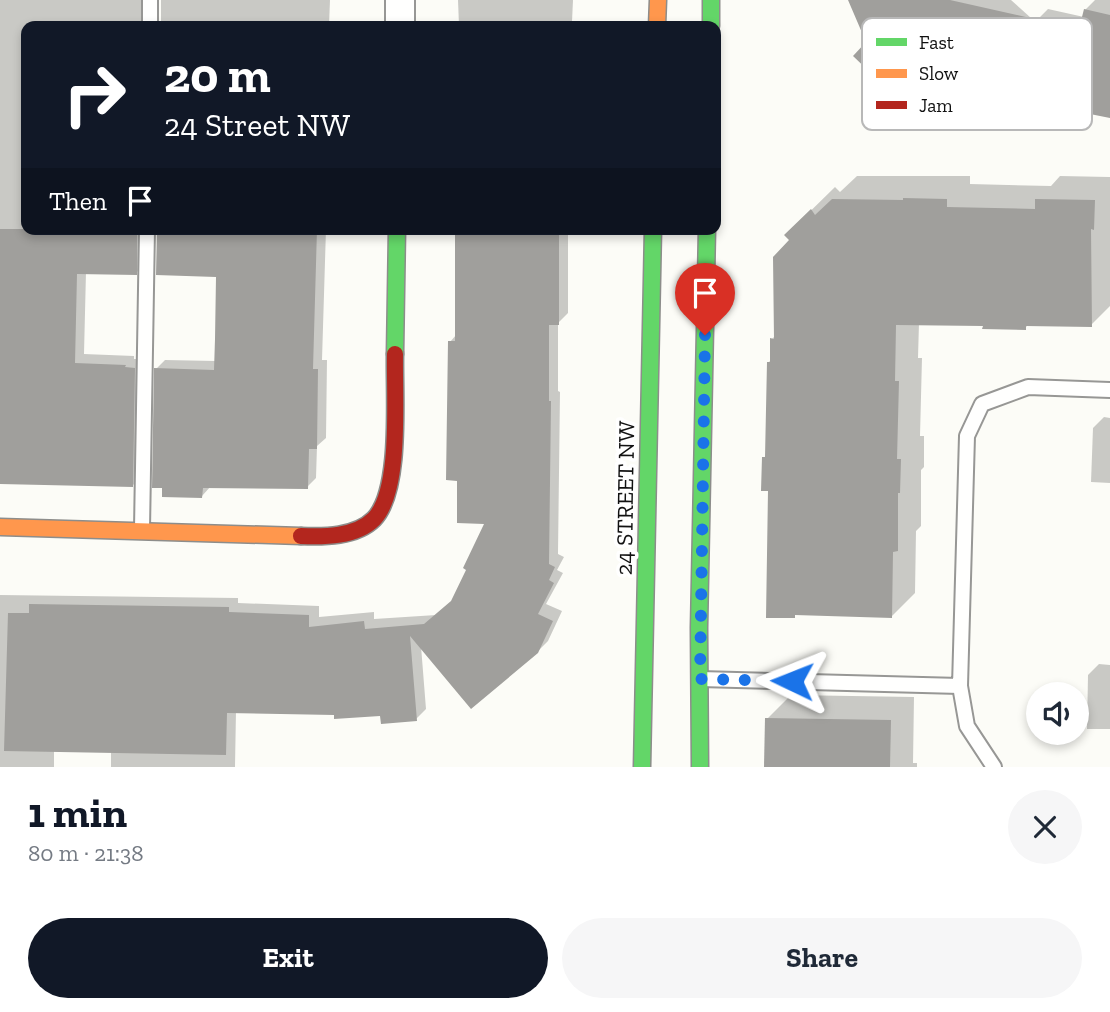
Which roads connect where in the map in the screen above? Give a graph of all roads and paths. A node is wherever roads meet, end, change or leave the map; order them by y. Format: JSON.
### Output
{"nodes":[{"id":1,"x":150,"y":0,"type":"edge"},
{"id":2,"x":400,"y":0,"type":"edge"},
{"id":3,"x":658,"y":0,"type":"edge"},
{"id":4,"x":711,"y":0,"type":"edge"},
{"id":5,"x":150,"y":21,"type":"edge"},
{"id":6,"x":400,"y":21,"type":"edge"},
{"id":7,"x":657,"y":21,"type":"edge"},
{"id":8,"x":710,"y":21,"type":"edge"},
{"id":9,"x":147,"y":235,"type":"edge"},
{"id":10,"x":397,"y":235,"type":"edge"},
{"id":11,"x":653,"y":235,"type":"edge"},
{"id":12,"x":707,"y":235,"type":"edge"},
{"id":13,"x":1110,"y":390,"type":"edge"},
{"id":14,"x":0,"y":527,"type":"edge"},
{"id":15,"x":142,"y":530,"type":"junction"},
{"id":16,"x":700,"y":679,"type":"junction"},
{"id":17,"x":960,"y":686,"type":"junction"},
{"id":18,"x":642,"y":767,"type":"edge"},
{"id":19,"x":700,"y":767,"type":"edge"},
{"id":20,"x":994,"y":767,"type":"edge"}],
"edges":[{"from":1,"to":5,"type":"lane"},
{"from":2,"to":6,"type":"street"},
{"from":3,"to":7,"type":"street"},
{"from":4,"to":8,"type":"street"},
{"from":9,"to":15,"type":"lane"},
{"from":10,"to":15,"type":"street"},
{"from":11,"to":18,"type":"street","name":"24 STREET NW"},
{"from":12,"to":16,"type":"street"},
{"from":13,"to":17,"type":"lane"},
{"from":14,"to":15,"type":"street"},
{"from":16,"to":17,"type":"lane"},
{"from":16,"to":19,"type":"street"},
{"from":17,"to":20,"type":"lane"}]}
